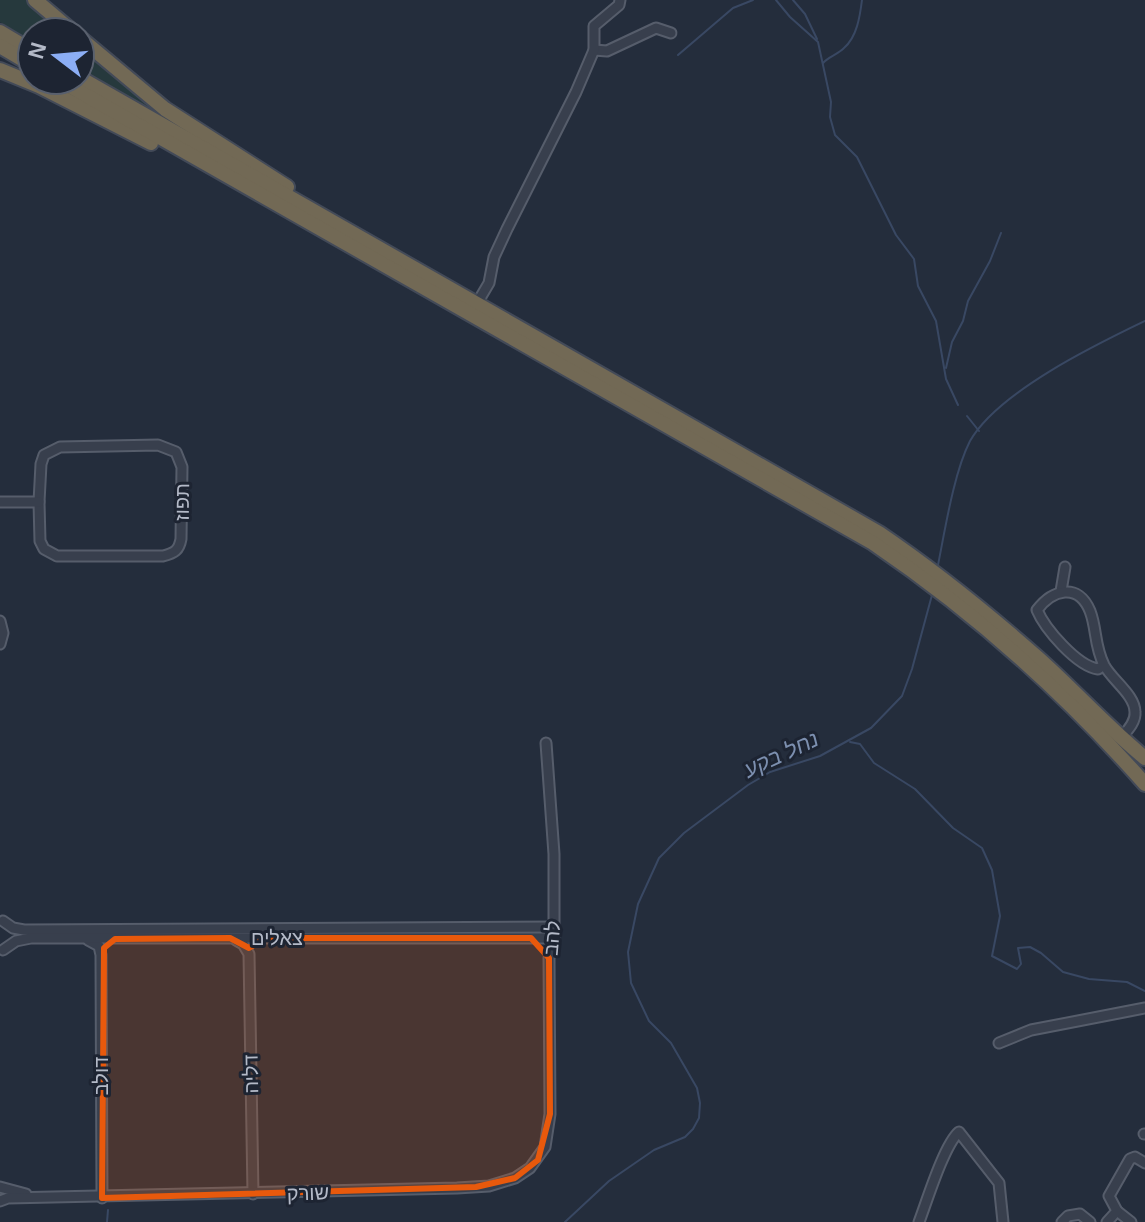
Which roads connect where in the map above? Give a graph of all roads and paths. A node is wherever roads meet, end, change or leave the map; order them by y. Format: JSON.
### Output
{"nodes":[{"id":1,"x":35,"y":0,"type":"edge"},
{"id":2,"x":620,"y":0,"type":"edge"},
{"id":3,"x":54,"y":16,"type":"edge"},
{"id":4,"x":671,"y":33,"type":"dead end"},
{"id":5,"x":594,"y":50,"type":"junction"},
{"id":6,"x":96,"y":51,"type":"edge"},
{"id":7,"x":0,"y":70,"type":"edge"},
{"id":8,"x":96,"y":87,"type":"edge"},
{"id":9,"x":87,"y":96,"type":"edge"},
{"id":10,"x":303,"y":220,"type":"junction"},
{"id":11,"x":436,"y":282,"type":"junction"},
{"id":12,"x":476,"y":305,"type":"junction"},
{"id":13,"x":0,"y":502,"type":"edge"},
{"id":14,"x":39,"y":502,"type":"junction"},
{"id":15,"x":912,"y":562,"type":"junction"},
{"id":16,"x":1065,"y":567,"type":"dead end"},
{"id":17,"x":1061,"y":591,"type":"junction"},
{"id":18,"x":959,"y":598,"type":"junction"},
{"id":19,"x":0,"y":621,"type":"edge"},
{"id":20,"x":0,"y":644,"type":"edge"},
{"id":21,"x":1104,"y":665,"type":"junction"},
{"id":22,"x":1121,"y":738,"type":"junction"},
{"id":23,"x":546,"y":743,"type":"dead end"},
{"id":24,"x":1145,"y":758,"type":"edge"},
{"id":25,"x":1145,"y":784,"type":"edge"},
{"id":26,"x":2,"y":919,"type":"edge"},
{"id":27,"x":554,"y":933,"type":"junction"},
{"id":28,"x":230,"y":938,"type":"junction"},
{"id":29,"x":265,"y":938,"type":"junction"},
{"id":30,"x":531,"y":938,"type":"junction"},
{"id":31,"x":83,"y":939,"type":"junction"},
{"id":32,"x":115,"y":939,"type":"junction"},
{"id":33,"x":1,"y":952,"type":"edge"},
{"id":34,"x":249,"y":954,"type":"junction"},
{"id":35,"x":101,"y":955,"type":"junction"},
{"id":36,"x":549,"y":958,"type":"junction"},
{"id":37,"x":1145,"y":1008,"type":"edge"},
{"id":38,"x":999,"y":1043,"type":"dead end"},
{"id":39,"x":549,"y":1133,"type":"joint"},
{"id":40,"x":1145,"y":1163,"type":"edge"},
{"id":41,"x":0,"y":1187,"type":"edge"},
{"id":42,"x":253,"y":1194,"type":"junction"},
{"id":43,"x":41,"y":1198,"type":"junction"},
{"id":44,"x":102,"y":1198,"type":"junction"},
{"id":45,"x":0,"y":1201,"type":"edge"},
{"id":46,"x":1117,"y":1211,"type":"junction"},
{"id":47,"x":919,"y":1222,"type":"edge"},
{"id":48,"x":1003,"y":1222,"type":"edge"},
{"id":49,"x":1062,"y":1222,"type":"edge"},
{"id":50,"x":1090,"y":1222,"type":"edge"},
{"id":51,"x":1107,"y":1222,"type":"edge"},
{"id":52,"x":1131,"y":1222,"type":"edge"}],
"edges":[{"from":1,"to":3,"type":"highway"},
{"from":2,"to":5,"type":"street"},
{"from":4,"to":5,"type":"street"},
{"from":5,"to":12,"type":"street"},
{"from":6,"to":11,"type":"highway"},
{"from":7,"to":10,"type":"highway"},
{"from":8,"to":11,"type":"highway"},
{"from":9,"to":10,"type":"highway"},
{"from":10,"to":15,"type":"highway"},
{"from":11,"to":12,"type":"highway"},
{"from":12,"to":15,"type":"highway"},
{"from":13,"to":14,"type":"street"},
{"from":14,"to":14,"type":"street","name":"תפוז"},
{"from":15,"to":18,"type":"highway"},
{"from":16,"to":17,"type":"street"},
{"from":17,"to":21,"type":"street"},
{"from":17,"to":21,"type":"street"},
{"from":18,"to":22,"type":"highway"},
{"from":18,"to":25,"type":"highway"},
{"from":19,"to":20,"type":"street"},
{"from":21,"to":22,"type":"street"},
{"from":22,"to":24,"type":"highway"},
{"from":23,"to":27,"type":"street","name":"להב"},
{"from":26,"to":27,"type":"street","name":"צאלים"},
{"from":26,"to":33,"type":"street"},
{"from":27,"to":30,"type":"street","name":"צאלים"},
{"from":27,"to":36,"type":"street","name":"להב"},
{"from":28,"to":29,"type":"street","name":"צאלים"},
{"from":28,"to":32,"type":"street","name":"צאלים"},
{"from":28,"to":34,"type":"street"},
{"from":29,"to":30,"type":"street","name":"צאלים"},
{"from":29,"to":34,"type":"street"},
{"from":30,"to":36,"type":"street"},
{"from":31,"to":32,"type":"street","name":"צאלים"},
{"from":31,"to":33,"type":"street","name":"צאלים"},
{"from":31,"to":35,"type":"street"},
{"from":32,"to":35,"type":"street"},
{"from":34,"to":42,"type":"street","name":"דליה"},
{"from":35,"to":44,"type":"street","name":"דולב"},
{"from":36,"to":39,"type":"street","name":"להב"},
{"from":37,"to":38,"type":"street"},
{"from":39,"to":42,"type":"street","name":"שורק"},
{"from":40,"to":46,"type":"street"},
{"from":41,"to":43,"type":"street","name":"שורק"},
{"from":42,"to":44,"type":"street","name":"שורק"},
{"from":43,"to":44,"type":"street","name":"שורק"},
{"from":43,"to":45,"type":"street","name":"שורק"},
{"from":46,"to":51,"type":"street"},
{"from":46,"to":52,"type":"street"},
{"from":47,"to":48,"type":"street"},
{"from":49,"to":50,"type":"street"}]}
